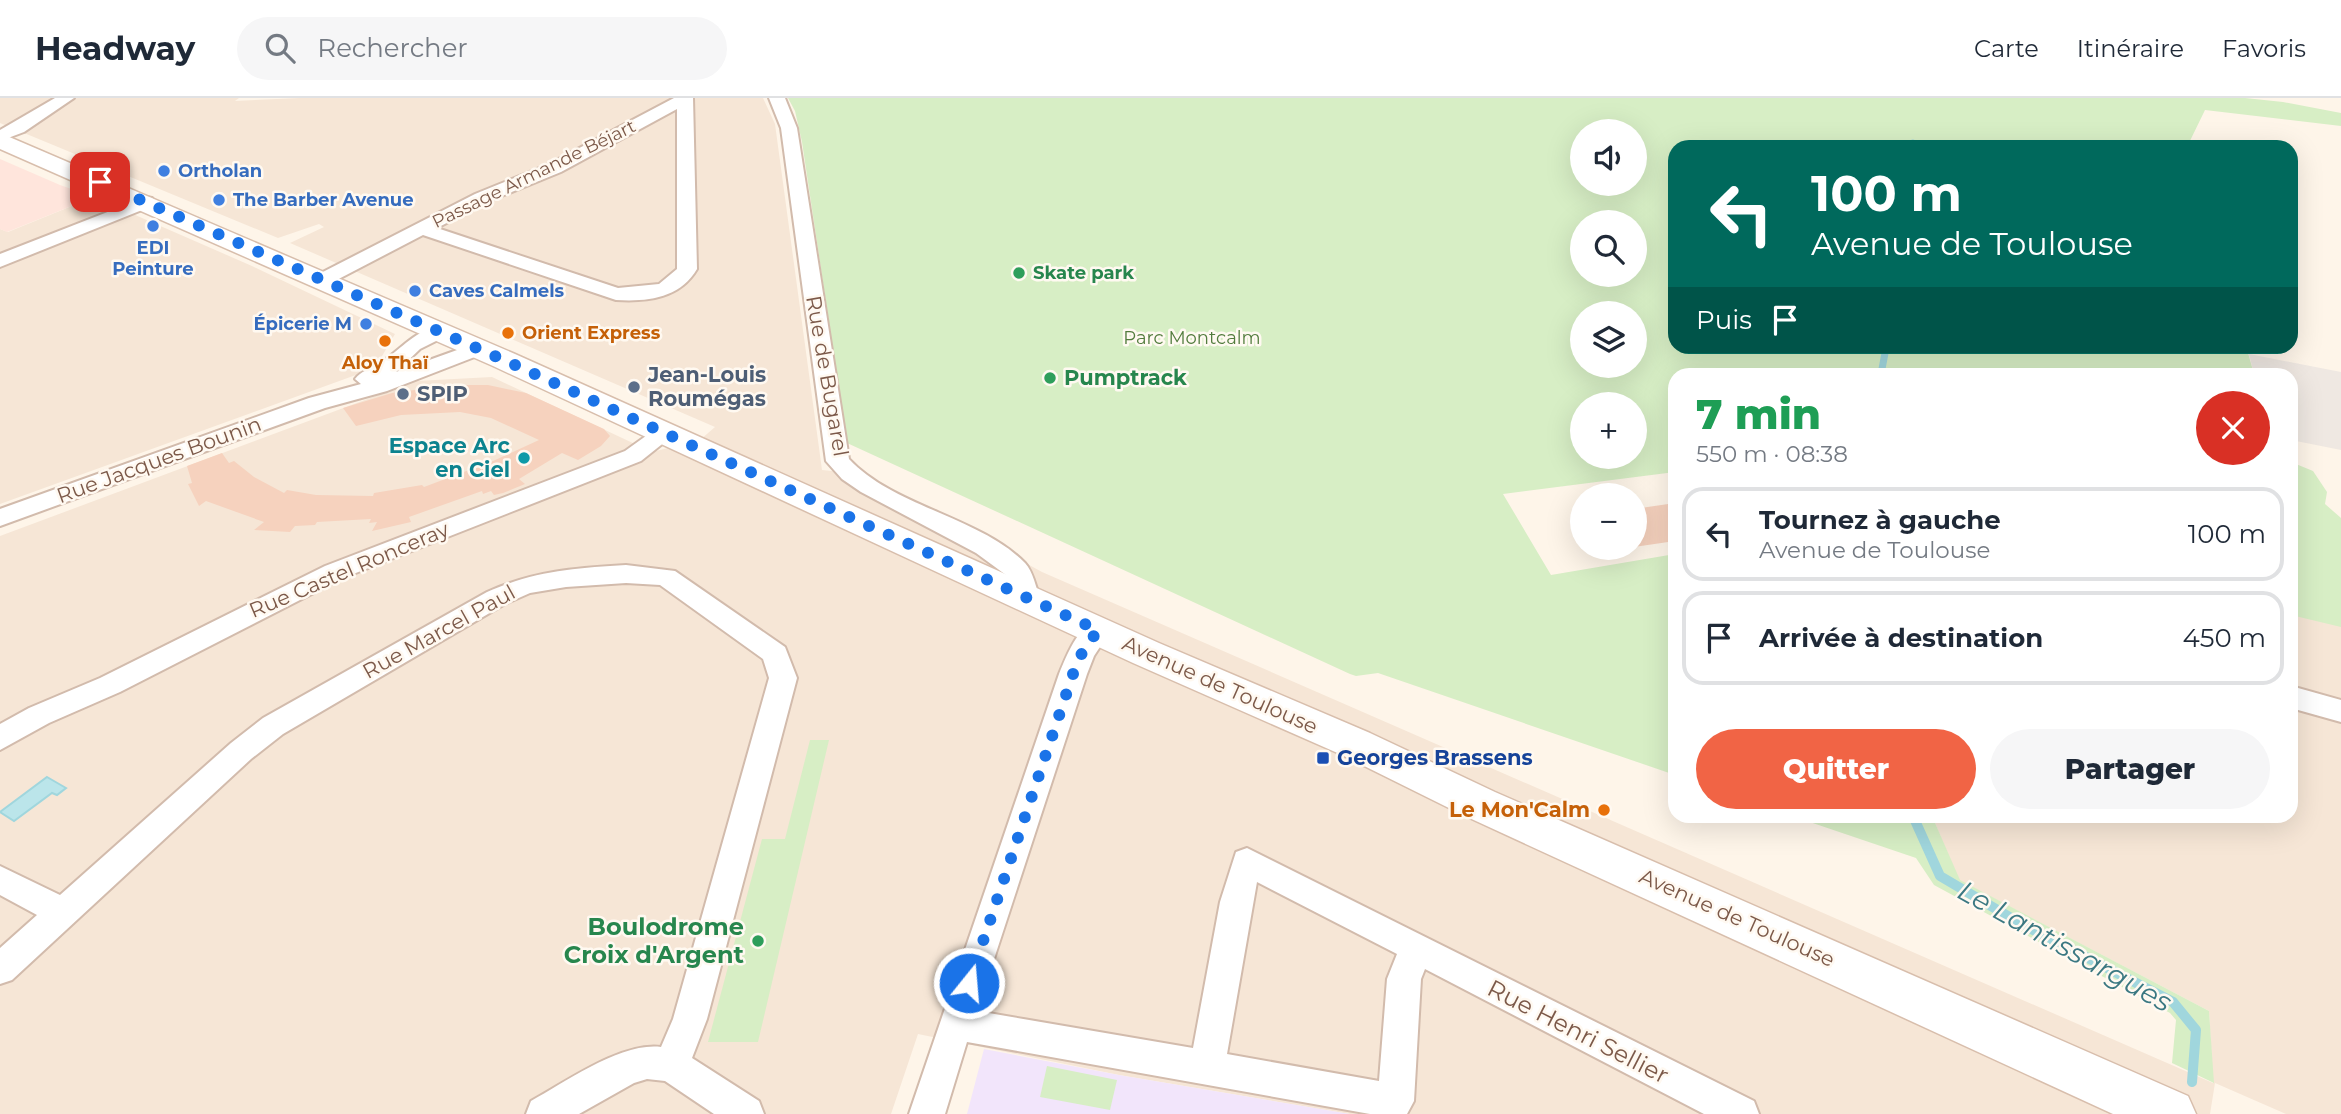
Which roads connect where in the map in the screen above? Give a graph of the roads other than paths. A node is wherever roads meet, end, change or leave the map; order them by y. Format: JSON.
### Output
{"nodes":[{"id":1,"x":66,"y":98,"type":"edge"},
{"id":2,"x":684,"y":98,"type":"edge"},
{"id":3,"x":777,"y":98,"type":"edge"},
{"id":4,"x":0,"y":138,"type":"edge"},
{"id":5,"x":146,"y":202,"type":"junction"},
{"id":6,"x":422,"y":229,"type":"junction"},
{"id":7,"x":0,"y":261,"type":"edge"},
{"id":8,"x":323,"y":280,"type":"junction"},
{"id":9,"x":439,"y":332,"type":"junction"},
{"id":10,"x":478,"y":349,"type":"junction"},
{"id":11,"x":398,"y":359,"type":"junction"},
{"id":12,"x":417,"y":372,"type":"junction"},
{"id":13,"x":317,"y":403,"type":"junction"},
{"id":14,"x":665,"y":433,"type":"junction"},
{"id":15,"x":0,"y":518,"type":"edge"},
{"id":16,"x":1027,"y":598,"type":"junction"},
{"id":17,"x":1098,"y":630,"type":"junction"},
{"id":18,"x":2298,"y":699,"type":"edge"},
{"id":19,"x":2341,"y":711,"type":"edge"},
{"id":20,"x":0,"y":739,"type":"edge"},
{"id":21,"x":0,"y":880,"type":"edge"},
{"id":22,"x":64,"y":913,"type":"junction"},
{"id":23,"x":1416,"y":949,"type":"junction"},
{"id":24,"x":0,"y":969,"type":"edge"},
{"id":25,"x":957,"y":1024,"type":"junction"},
{"id":26,"x":671,"y":1065,"type":"junction"},
{"id":27,"x":1207,"y":1069,"type":"junction"},
{"id":28,"x":1396,"y":1101,"type":"joint"},
{"id":29,"x":2142,"y":1108,"type":"edge"},
{"id":30,"x":544,"y":1114,"type":"edge"},
{"id":31,"x":746,"y":1114,"type":"edge"},
{"id":32,"x":927,"y":1114,"type":"edge"},
{"id":33,"x":1741,"y":1114,"type":"edge"}],
"edges":[{"from":1,"to":4,"type":"street"},
{"from":2,"to":6,"type":"street","name":"Passage Armande Béjart"},
{"from":2,"to":6,"type":"street"},
{"from":3,"to":16,"type":"street","name":"Rue de Bugarel"},
{"from":4,"to":5,"type":"main road","name":"Avenue de Toulouse"},
{"from":5,"to":7,"type":"street"},
{"from":5,"to":8,"type":"main road","name":"Avenue de Toulouse"},
{"from":6,"to":8,"type":"street"},
{"from":8,"to":9,"type":"main road","name":"Avenue de Toulouse"},
{"from":9,"to":10,"type":"main road","name":"Avenue de Toulouse"},
{"from":9,"to":11,"type":"street","name":"Rue Jacques Bounin"},
{"from":10,"to":12,"type":"street","name":"Rue Jacques Bounin"},
{"from":10,"to":14,"type":"main road","name":"Avenue de Toulouse"},
{"from":11,"to":12,"type":"street"},
{"from":11,"to":13,"type":"street","name":"Rue Jacques Bounin"},
{"from":12,"to":13,"type":"street","name":"Rue Jacques Bounin"},
{"from":13,"to":15,"type":"street","name":"Rue Jacques Bounin"},
{"from":14,"to":16,"type":"main road","name":"Avenue de Toulouse"},
{"from":14,"to":20,"type":"street","name":"Rue Castel Ronceray"},
{"from":16,"to":17,"type":"main road","name":"Avenue de Toulouse"},
{"from":17,"to":25,"type":"street"},
{"from":17,"to":29,"type":"main road","name":"Avenue de Toulouse"},
{"from":18,"to":19,"type":"street"},
{"from":21,"to":22,"type":"street"},
{"from":22,"to":24,"type":"street","name":"Rue Marcel Paul"},
{"from":22,"to":26,"type":"street","name":"Rue Marcel Paul"},
{"from":23,"to":27,"type":"street","name":"Rue Henri Sellier"},
{"from":23,"to":28,"type":"street"},
{"from":23,"to":33,"type":"street","name":"Rue Henri Sellier"},
{"from":25,"to":27,"type":"street"},
{"from":25,"to":32,"type":"street"},
{"from":26,"to":30,"type":"street"},
{"from":26,"to":31,"type":"street"},
{"from":27,"to":28,"type":"street"}]}
